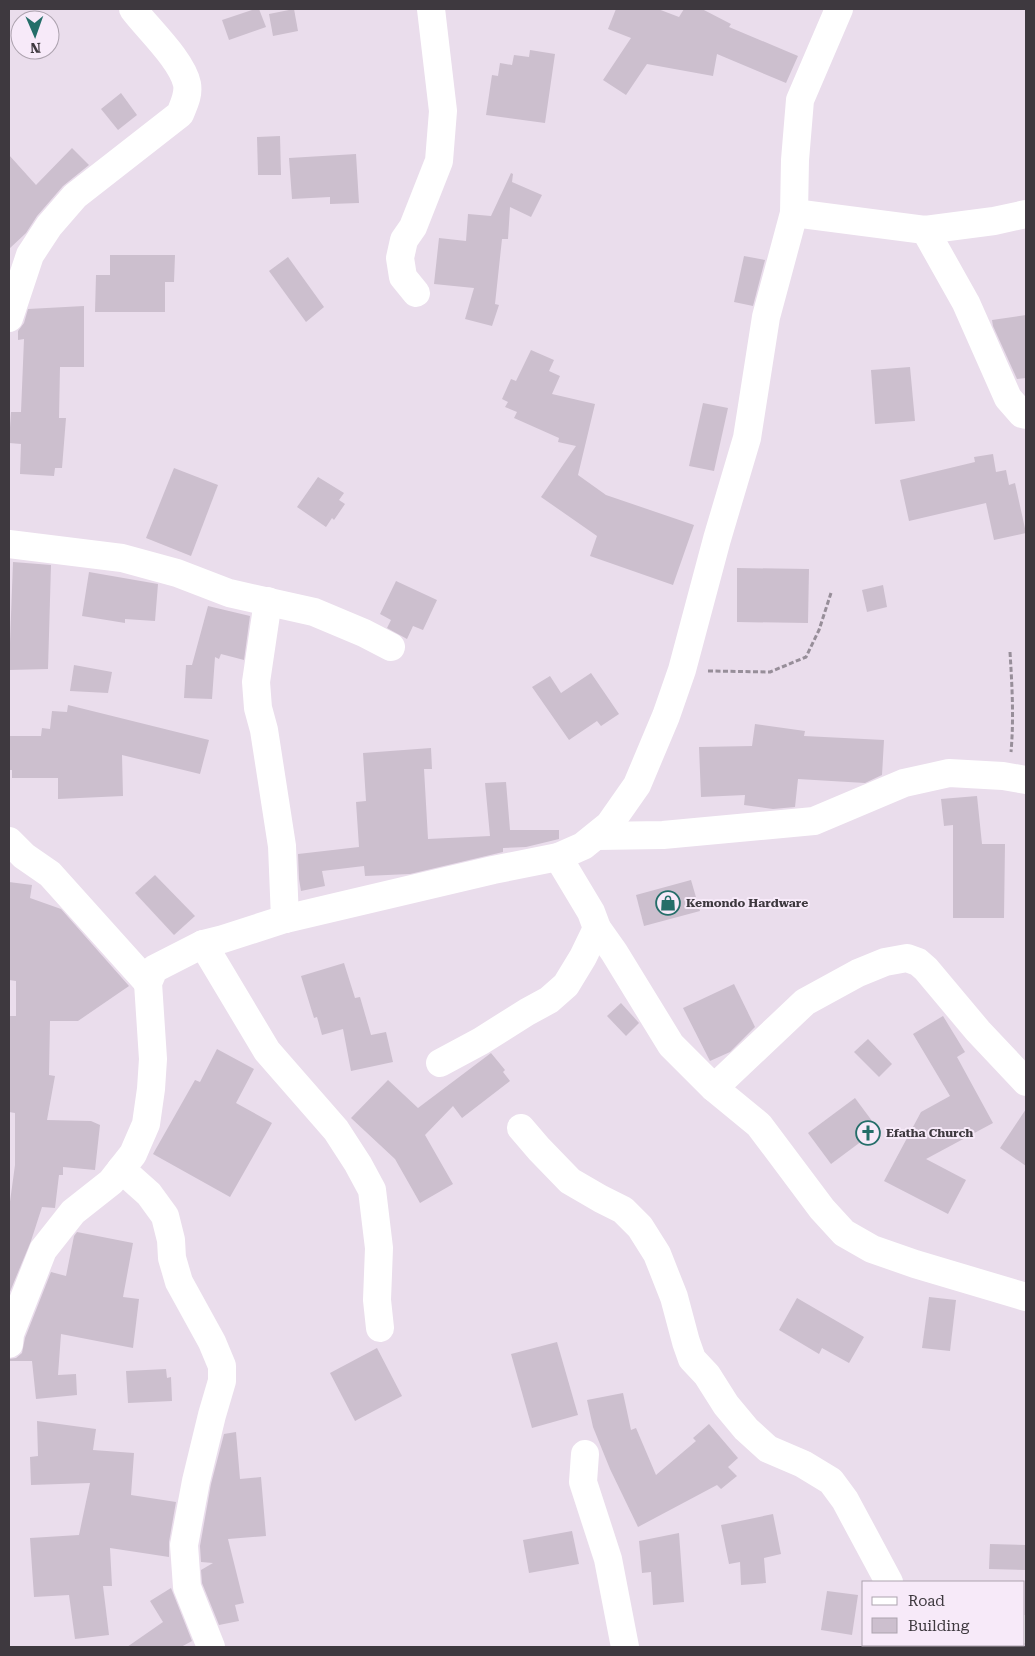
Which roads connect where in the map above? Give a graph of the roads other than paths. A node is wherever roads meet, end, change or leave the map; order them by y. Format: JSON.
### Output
{"nodes":[{"id":1,"x":133,"y":9,"type":"edge"},
{"id":2,"x":431,"y":9,"type":"edge"},
{"id":3,"x":839,"y":9,"type":"edge"},
{"id":4,"x":794,"y":213,"type":"junction"},
{"id":5,"x":1026,"y":214,"type":"edge"},
{"id":6,"x":926,"y":230,"type":"junction"},
{"id":7,"x":416,"y":293,"type":"dead end"},
{"id":8,"x":9,"y":318,"type":"edge"},
{"id":9,"x":1026,"y":415,"type":"edge"},
{"id":10,"x":9,"y":544,"type":"edge"},
{"id":11,"x":268,"y":601,"type":"junction"},
{"id":12,"x":391,"y":648,"type":"dead end"},
{"id":13,"x":1015,"y":778,"type":"edge"},
{"id":14,"x":597,"y":836,"type":"junction"},
{"id":15,"x":9,"y":841,"type":"edge"},
{"id":16,"x":558,"y":856,"type":"junction"},
{"id":17,"x":285,"y":919,"type":"junction"},
{"id":18,"x":597,"y":928,"type":"junction"},
{"id":19,"x":203,"y":944,"type":"junction"},
{"id":20,"x":148,"y":983,"type":"junction"},
{"id":21,"x":440,"y":1063,"type":"dead end"},
{"id":22,"x":1026,"y":1082,"type":"edge"},
{"id":23,"x":714,"y":1088,"type":"junction"},
{"id":24,"x":521,"y":1128,"type":"dead end"},
{"id":25,"x":121,"y":1170,"type":"junction"},
{"id":26,"x":1026,"y":1296,"type":"edge"},
{"id":27,"x":380,"y":1328,"type":"dead end"},
{"id":28,"x":9,"y":1344,"type":"edge"},
{"id":29,"x":585,"y":1454,"type":"dead end"},
{"id":30,"x":888,"y":1581,"type":"edge"},
{"id":31,"x":211,"y":1647,"type":"edge"},
{"id":32,"x":625,"y":1647,"type":"edge"}],
"edges":[{"from":1,"to":8,"type":"street"},
{"from":2,"to":7,"type":"street"},
{"from":3,"to":4,"type":"street"},
{"from":4,"to":6,"type":"street"},
{"from":4,"to":14,"type":"street"},
{"from":5,"to":6,"type":"street"},
{"from":6,"to":9,"type":"street"},
{"from":10,"to":11,"type":"street"},
{"from":11,"to":12,"type":"street"},
{"from":11,"to":17,"type":"street"},
{"from":13,"to":14,"type":"street"},
{"from":14,"to":16,"type":"street"},
{"from":15,"to":20,"type":"street"},
{"from":16,"to":17,"type":"street"},
{"from":16,"to":18,"type":"street"},
{"from":17,"to":19,"type":"street"},
{"from":18,"to":21,"type":"street"},
{"from":18,"to":23,"type":"street"},
{"from":19,"to":20,"type":"street"},
{"from":19,"to":27,"type":"street"},
{"from":20,"to":25,"type":"street"},
{"from":22,"to":23,"type":"street"},
{"from":23,"to":26,"type":"street"},
{"from":24,"to":30,"type":"street"},
{"from":25,"to":28,"type":"street"},
{"from":25,"to":31,"type":"street"},
{"from":29,"to":32,"type":"street"}]}
